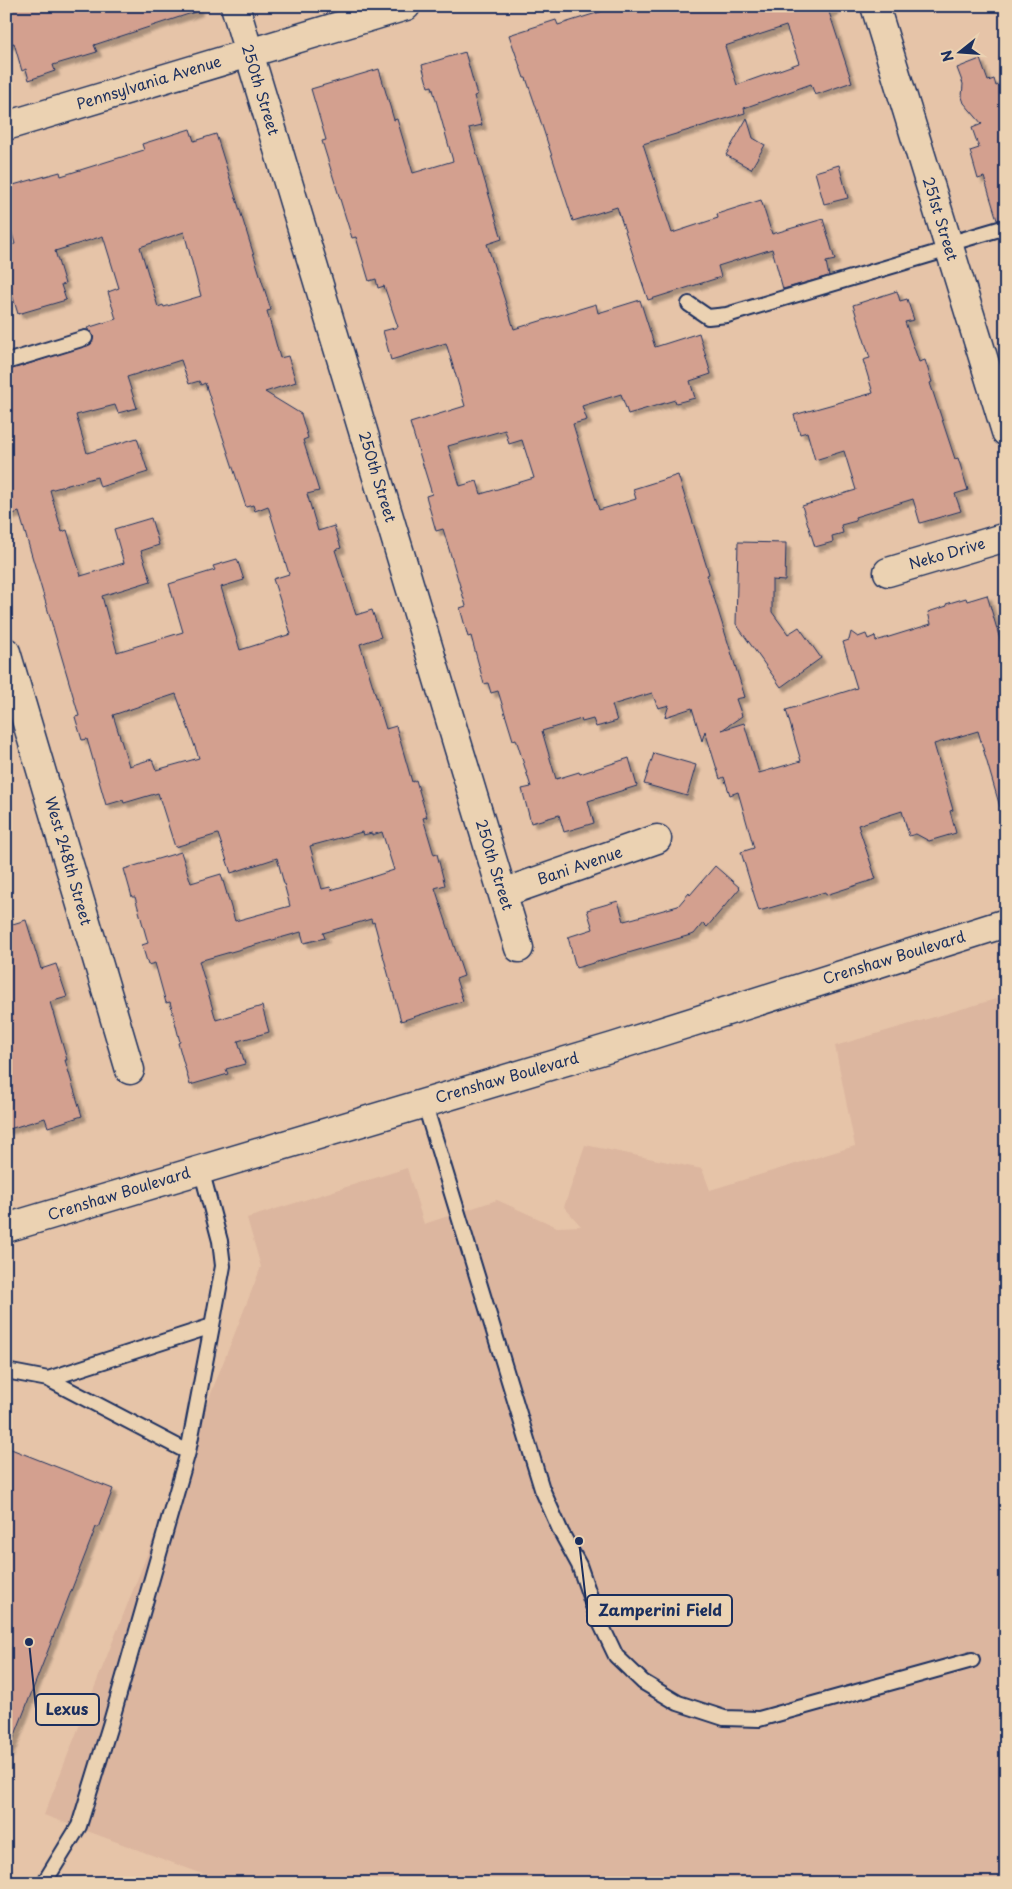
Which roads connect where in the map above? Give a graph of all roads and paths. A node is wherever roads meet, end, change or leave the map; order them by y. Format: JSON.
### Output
{"nodes":[{"id":1,"x":235,"y":6,"type":"edge"},
{"id":2,"x":406,"y":6,"type":"edge"},
{"id":3,"x":875,"y":6,"type":"edge"},
{"id":4,"x":249,"y":53,"type":"junction"},
{"id":5,"x":6,"y":126,"type":"edge"},
{"id":6,"x":1006,"y":226,"type":"edge"},
{"id":7,"x":948,"y":246,"type":"junction"},
{"id":8,"x":689,"y":304,"type":"dead end"},
{"id":9,"x":86,"y":338,"type":"dead end"},
{"id":10,"x":6,"y":362,"type":"edge"},
{"id":11,"x":1006,"y":432,"type":"edge"},
{"id":12,"x":1006,"y":537,"type":"edge"},
{"id":13,"x":888,"y":572,"type":"dead end"},
{"id":14,"x":6,"y":652,"type":"edge"},
{"id":15,"x":656,"y":839,"type":"dead end"},
{"id":16,"x":503,"y":893,"type":"junction"},
{"id":17,"x":1006,"y":923,"type":"edge"},
{"id":18,"x":519,"y":948,"type":"dead end"},
{"id":19,"x":130,"y":1070,"type":"dead end"},
{"id":20,"x":424,"y":1102,"type":"junction"},
{"id":21,"x":201,"y":1169,"type":"junction"},
{"id":22,"x":6,"y":1228,"type":"edge"},
{"id":23,"x":212,"y":1326,"type":"junction"},
{"id":24,"x":6,"y":1371,"type":"edge"},
{"id":25,"x":48,"y":1379,"type":"junction"},
{"id":26,"x":188,"y":1452,"type":"junction"},
{"id":27,"x":972,"y":1660,"type":"dead end"},
{"id":28,"x":44,"y":1883,"type":"edge"}],
"edges":[{"from":1,"to":4,"type":"street","name":"250th Street"},
{"from":2,"to":4,"type":"street","name":"Pennsylvania Avenue"},
{"from":3,"to":7,"type":"street","name":"251st Street"},
{"from":4,"to":5,"type":"street","name":"Pennsylvania Avenue"},
{"from":4,"to":16,"type":"street","name":"250th Street"},
{"from":6,"to":7,"type":"lane"},
{"from":7,"to":8,"type":"lane"},
{"from":7,"to":11,"type":"street","name":"251st Street"},
{"from":9,"to":10,"type":"lane"},
{"from":12,"to":13,"type":"street","name":"Neko Drive"},
{"from":14,"to":19,"type":"street","name":"West 248th Street"},
{"from":15,"to":16,"type":"street","name":"Bani Avenue"},
{"from":16,"to":18,"type":"street","name":"250th Street"},
{"from":17,"to":20,"type":"street","name":"Crenshaw Boulevard"},
{"from":20,"to":21,"type":"street","name":"Crenshaw Boulevard"},
{"from":20,"to":27,"type":"lane"},
{"from":21,"to":22,"type":"street","name":"Crenshaw Boulevard"},
{"from":21,"to":23,"type":"lane"},
{"from":23,"to":25,"type":"lane"},
{"from":23,"to":26,"type":"lane"},
{"from":24,"to":25,"type":"lane"},
{"from":25,"to":26,"type":"lane"},
{"from":26,"to":28,"type":"lane"}]}
